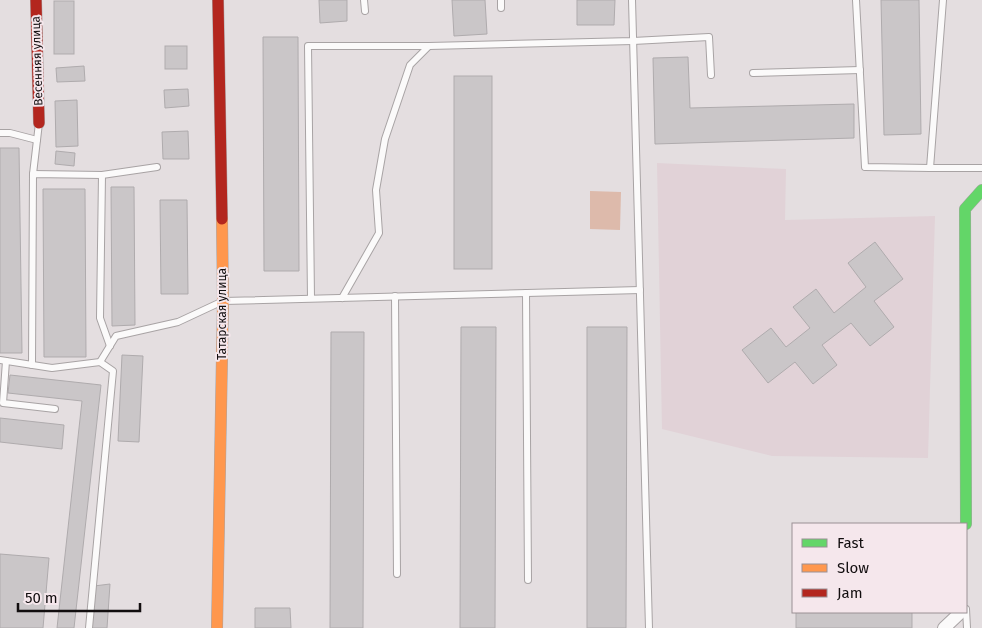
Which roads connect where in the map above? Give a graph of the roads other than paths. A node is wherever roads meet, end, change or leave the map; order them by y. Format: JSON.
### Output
{"nodes":[{"id":1,"x":36,"y":0,"type":"edge"},
{"id":2,"x":218,"y":0,"type":"edge"},
{"id":3,"x":364,"y":0,"type":"edge"},
{"id":4,"x":501,"y":0,"type":"edge"},
{"id":5,"x":632,"y":0,"type":"edge"},
{"id":6,"x":856,"y":0,"type":"edge"},
{"id":7,"x":944,"y":0,"type":"edge"},
{"id":8,"x":501,"y":8,"type":"dead end"},
{"id":9,"x":364,"y":11,"type":"dead end"},
{"id":10,"x":633,"y":42,"type":"junction"},
{"id":11,"x":429,"y":46,"type":"junction"},
{"id":12,"x":860,"y":70,"type":"junction"},
{"id":13,"x":753,"y":73,"type":"dead end"},
{"id":14,"x":711,"y":75,"type":"dead end"},
{"id":15,"x":39,"y":123,"type":"joint"},
{"id":16,"x":0,"y":133,"type":"edge"},
{"id":17,"x":37,"y":140,"type":"junction"},
{"id":18,"x":157,"y":167,"type":"dead end"},
{"id":19,"x":930,"y":168,"type":"junction"},
{"id":20,"x":982,"y":168,"type":"edge"},
{"id":21,"x":33,"y":174,"type":"junction"},
{"id":22,"x":102,"y":175,"type":"junction"},
{"id":23,"x":982,"y":190,"type":"edge"},
{"id":24,"x":640,"y":290,"type":"junction"},
{"id":25,"x":526,"y":293,"type":"junction"},
{"id":26,"x":394,"y":296,"type":"junction"},
{"id":27,"x":311,"y":298,"type":"junction"},
{"id":28,"x":342,"y":298,"type":"junction"},
{"id":29,"x":222,"y":301,"type":"junction"},
{"id":30,"x":110,"y":346,"type":"junction"},
{"id":31,"x":3,"y":360,"type":"edge"},
{"id":32,"x":100,"y":362,"type":"junction"},
{"id":33,"x":32,"y":365,"type":"junction"},
{"id":34,"x":55,"y":409,"type":"dead end"},
{"id":35,"x":966,"y":523,"type":"edge"},
{"id":36,"x":397,"y":574,"type":"dead end"},
{"id":37,"x":528,"y":580,"type":"dead end"},
{"id":38,"x":961,"y":613,"type":"edge"},
{"id":39,"x":966,"y":613,"type":"edge"},
{"id":40,"x":90,"y":628,"type":"edge"},
{"id":41,"x":217,"y":628,"type":"edge"},
{"id":42,"x":649,"y":628,"type":"edge"},
{"id":43,"x":944,"y":628,"type":"edge"},
{"id":44,"x":967,"y":628,"type":"edge"}],
"edges":[{"from":1,"to":15,"type":"street","name":"Весенняя улица"},
{"from":2,"to":29,"type":"street","name":"Татарская улица"},
{"from":3,"to":9,"type":"lane"},
{"from":4,"to":8,"type":"lane"},
{"from":5,"to":10,"type":"lane"},
{"from":6,"to":12,"type":"lane"},
{"from":7,"to":19,"type":"lane"},
{"from":10,"to":11,"type":"lane"},
{"from":10,"to":14,"type":"lane"},
{"from":10,"to":24,"type":"lane"},
{"from":11,"to":27,"type":"lane"},
{"from":11,"to":28,"type":"lane"},
{"from":12,"to":13,"type":"lane"},
{"from":12,"to":19,"type":"lane"},
{"from":15,"to":17,"type":"lane"},
{"from":16,"to":17,"type":"lane"},
{"from":17,"to":21,"type":"lane"},
{"from":18,"to":22,"type":"lane"},
{"from":19,"to":20,"type":"lane"},
{"from":21,"to":22,"type":"lane"},
{"from":21,"to":33,"type":"lane"},
{"from":22,"to":30,"type":"lane"},
{"from":23,"to":35,"type":"street"},
{"from":24,"to":25,"type":"lane"},
{"from":24,"to":42,"type":"lane"},
{"from":25,"to":26,"type":"lane"},
{"from":25,"to":37,"type":"lane"},
{"from":26,"to":28,"type":"lane"},
{"from":26,"to":36,"type":"lane"},
{"from":27,"to":28,"type":"lane"},
{"from":27,"to":29,"type":"lane"},
{"from":29,"to":30,"type":"lane"},
{"from":29,"to":41,"type":"street","name":"Татарская улица"},
{"from":30,"to":32,"type":"lane"},
{"from":31,"to":33,"type":"lane"},
{"from":31,"to":34,"type":"lane"},
{"from":32,"to":33,"type":"lane"},
{"from":32,"to":40,"type":"lane"},
{"from":38,"to":43,"type":"street"},
{"from":39,"to":44,"type":"lane"}]}
